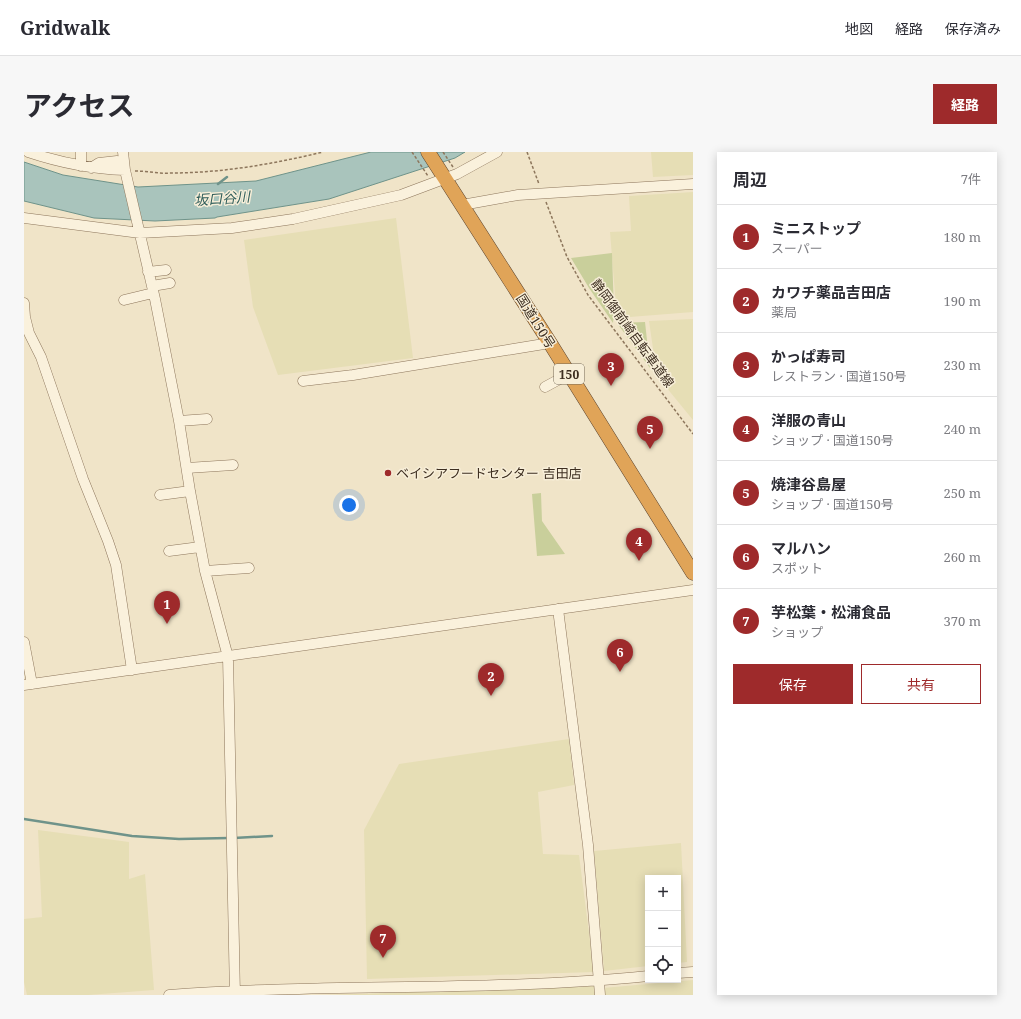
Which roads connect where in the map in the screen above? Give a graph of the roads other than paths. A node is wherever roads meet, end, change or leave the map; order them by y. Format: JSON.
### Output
{"nodes":[{"id":1,"x":28,"y":152,"type":"edge"},
{"id":2,"x":82,"y":152,"type":"edge"},
{"id":3,"x":123,"y":152,"type":"edge"},
{"id":4,"x":428,"y":152,"type":"edge"},
{"id":5,"x":497,"y":152,"type":"edge"},
{"id":6,"x":117,"y":161,"type":"dead end"},
{"id":7,"x":86,"y":167,"type":"junction"},
{"id":8,"x":125,"y":170,"type":"junction"},
{"id":9,"x":444,"y":178,"type":"junction"},
{"id":10,"x":693,"y":184,"type":"edge"},
{"id":11,"x":462,"y":205,"type":"junction"},
{"id":12,"x":24,"y":218,"type":"edge"},
{"id":13,"x":139,"y":230,"type":"junction"},
{"id":14,"x":166,"y":270,"type":"dead end"},
{"id":15,"x":148,"y":272,"type":"junction"},
{"id":16,"x":170,"y":283,"type":"dead end"},
{"id":17,"x":153,"y":290,"type":"junction"},
{"id":18,"x":124,"y":300,"type":"dead end"},
{"id":19,"x":24,"y":304,"type":"edge"},
{"id":20,"x":550,"y":343,"type":"junction"},
{"id":21,"x":569,"y":374,"type":"junction"},
{"id":22,"x":303,"y":381,"type":"dead end"},
{"id":23,"x":545,"y":388,"type":"dead end"},
{"id":24,"x":207,"y":419,"type":"dead end"},
{"id":25,"x":179,"y":421,"type":"junction"},
{"id":26,"x":233,"y":464,"type":"dead end"},
{"id":27,"x":187,"y":468,"type":"junction"},
{"id":28,"x":190,"y":491,"type":"junction"},
{"id":29,"x":160,"y":494,"type":"dead end"},
{"id":30,"x":200,"y":546,"type":"junction"},
{"id":31,"x":169,"y":551,"type":"dead end"},
{"id":32,"x":249,"y":568,"type":"dead end"},
{"id":33,"x":205,"y":571,"type":"junction"},
{"id":34,"x":693,"y":573,"type":"edge"},
{"id":35,"x":693,"y":590,"type":"edge"},
{"id":36,"x":558,"y":609,"type":"junction"},
{"id":37,"x":24,"y":642,"type":"edge"},
{"id":38,"x":228,"y":657,"type":"junction"},
{"id":39,"x":132,"y":670,"type":"junction"},
{"id":40,"x":28,"y":684,"type":"edge"},
{"id":41,"x":693,"y":972,"type":"edge"},
{"id":42,"x":681,"y":973,"type":"edge"},
{"id":43,"x":645,"y":976,"type":"edge"},
{"id":44,"x":598,"y":981,"type":"junction"},
{"id":45,"x":235,"y":993,"type":"edge"},
{"id":46,"x":169,"y":995,"type":"edge"},
{"id":47,"x":600,"y":995,"type":"edge"}],
"edges":[{"from":1,"to":7,"type":"street"},
{"from":2,"to":7,"type":"street"},
{"from":3,"to":8,"type":"street"},
{"from":4,"to":9,"type":"highway","name":"国道150号","number":"150"},
{"from":5,"to":9,"type":"street"},
{"from":6,"to":7,"type":"street"},
{"from":7,"to":8,"type":"street"},
{"from":8,"to":13,"type":"street"},
{"from":9,"to":11,"type":"highway","name":"国道150号","number":"150"},
{"from":9,"to":13,"type":"street"},
{"from":10,"to":11,"type":"street"},
{"from":11,"to":20,"type":"highway","name":"国道150号","number":"150"},
{"from":12,"to":13,"type":"street"},
{"from":13,"to":15,"type":"street"},
{"from":14,"to":15,"type":"street"},
{"from":15,"to":17,"type":"street"},
{"from":16,"to":17,"type":"street"},
{"from":17,"to":18,"type":"street"},
{"from":17,"to":25,"type":"street"},
{"from":19,"to":39,"type":"street"},
{"from":20,"to":21,"type":"highway","name":"国道150号","number":"150"},
{"from":20,"to":22,"type":"street"},
{"from":21,"to":23,"type":"street"},
{"from":21,"to":34,"type":"highway","name":"国道150号","number":"150"},
{"from":24,"to":25,"type":"street"},
{"from":25,"to":27,"type":"street"},
{"from":26,"to":27,"type":"street"},
{"from":27,"to":28,"type":"street"},
{"from":28,"to":29,"type":"street"},
{"from":28,"to":30,"type":"street"},
{"from":30,"to":31,"type":"street"},
{"from":30,"to":33,"type":"street"},
{"from":32,"to":33,"type":"street"},
{"from":33,"to":38,"type":"street"},
{"from":35,"to":36,"type":"street"},
{"from":36,"to":38,"type":"street"},
{"from":36,"to":44,"type":"street"},
{"from":37,"to":40,"type":"street"},
{"from":38,"to":39,"type":"street"},
{"from":38,"to":45,"type":"street"},
{"from":39,"to":40,"type":"street"},
{"from":41,"to":42,"type":"street"},
{"from":43,"to":44,"type":"street"},
{"from":44,"to":45,"type":"street"},
{"from":44,"to":47,"type":"street"},
{"from":45,"to":46,"type":"street"}]}
